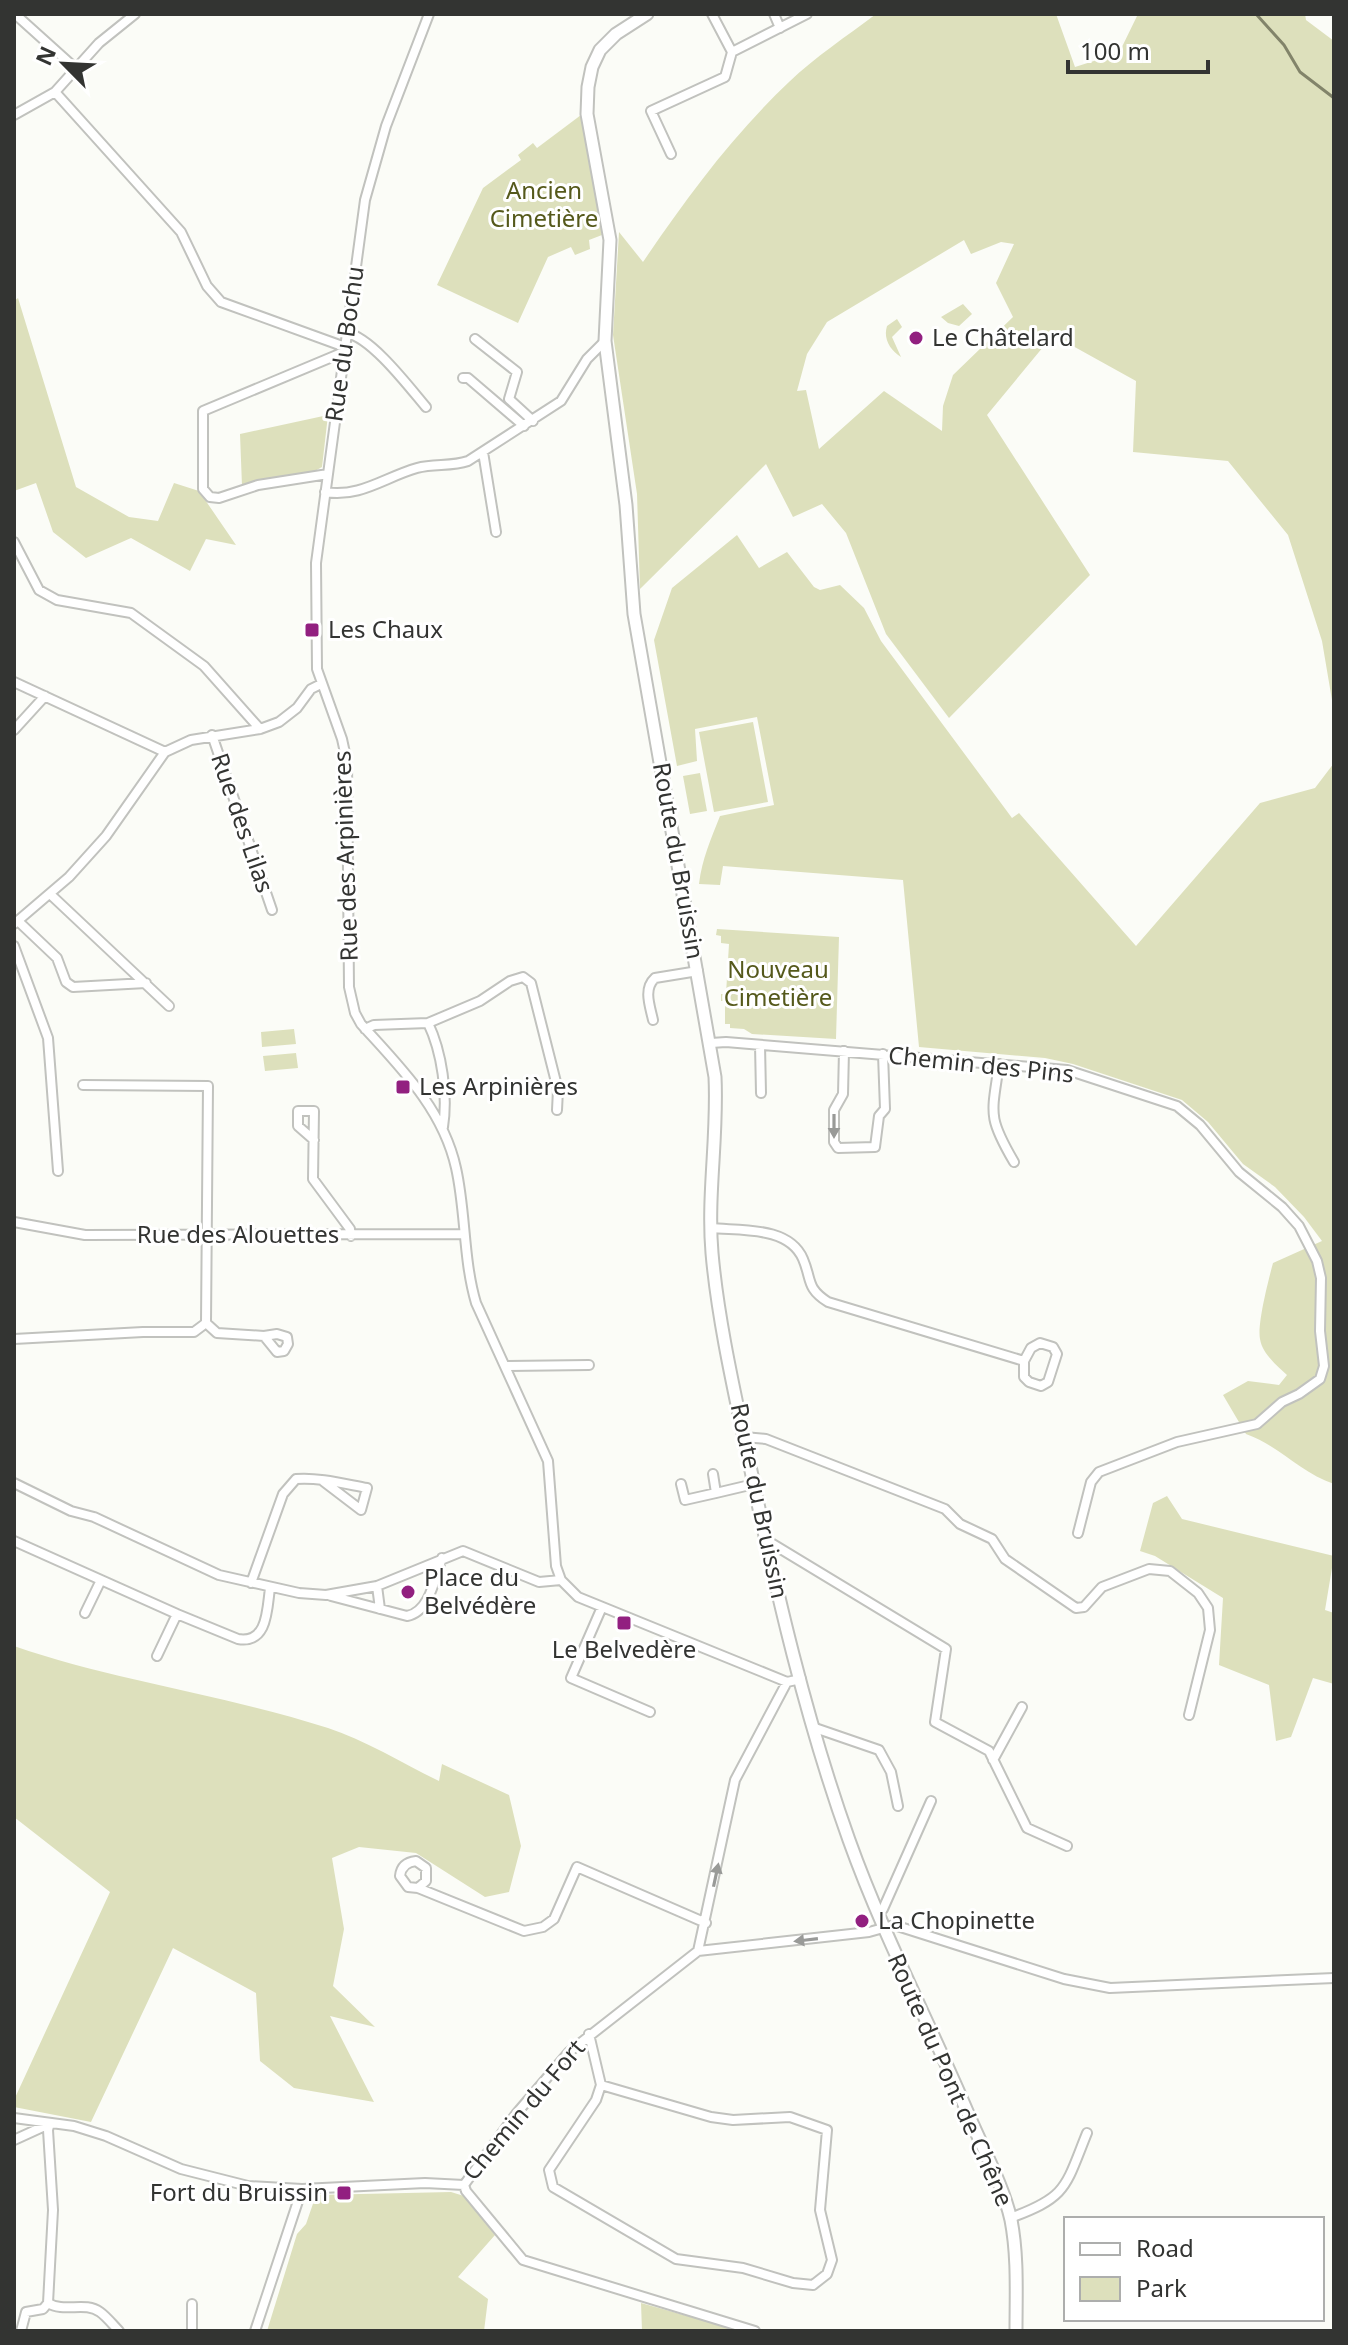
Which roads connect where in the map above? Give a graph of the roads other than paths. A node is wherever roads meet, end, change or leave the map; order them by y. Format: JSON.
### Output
{"nodes":[{"id":1,"x":15,"y":14,"type":"edge"},
{"id":2,"x":135,"y":14,"type":"edge"},
{"id":3,"x":429,"y":14,"type":"edge"},
{"id":4,"x":647,"y":14,"type":"edge"},
{"id":5,"x":712,"y":14,"type":"edge"},
{"id":6,"x":774,"y":14,"type":"edge"},
{"id":7,"x":807,"y":14,"type":"edge"},
{"id":8,"x":780,"y":28,"type":"junction"},
{"id":9,"x":732,"y":52,"type":"junction"},
{"id":10,"x":75,"y":68,"type":"junction"},
{"id":11,"x":55,"y":92,"type":"junction"},
{"id":12,"x":14,"y":115,"type":"edge"},
{"id":13,"x":671,"y":154,"type":"dead end"},
{"id":14,"x":347,"y":333,"type":"junction"},
{"id":15,"x":475,"y":339,"type":"dead end"},
{"id":16,"x":605,"y":341,"type":"junction"},
{"id":17,"x":345,"y":349,"type":"junction"},
{"id":18,"x":463,"y":378,"type":"dead end"},
{"id":19,"x":426,"y":407,"type":"dead end"},
{"id":20,"x":533,"y":421,"type":"junction"},
{"id":21,"x":524,"y":426,"type":"junction"},
{"id":22,"x":483,"y":452,"type":"junction"},
{"id":23,"x":328,"y":474,"type":"junction"},
{"id":24,"x":325,"y":492,"type":"junction"},
{"id":25,"x":496,"y":532,"type":"dead end"},
{"id":26,"x":14,"y":542,"type":"edge"},
{"id":27,"x":14,"y":682,"type":"edge"},
{"id":28,"x":321,"y":684,"type":"junction"},
{"id":29,"x":45,"y":696,"type":"junction"},
{"id":30,"x":260,"y":729,"type":"junction"},
{"id":31,"x":14,"y":730,"type":"edge"},
{"id":32,"x":212,"y":735,"type":"junction"},
{"id":33,"x":165,"y":752,"type":"junction"},
{"id":34,"x":50,"y":894,"type":"junction"},
{"id":35,"x":272,"y":910,"type":"dead end"},
{"id":36,"x":16,"y":922,"type":"edge"},
{"id":37,"x":14,"y":946,"type":"edge"},
{"id":38,"x":698,"y":971,"type":"junction"},
{"id":39,"x":146,"y":983,"type":"junction"},
{"id":40,"x":169,"y":1006,"type":"dead end"},
{"id":41,"x":653,"y":1020,"type":"dead end"},
{"id":42,"x":428,"y":1023,"type":"junction"},
{"id":43,"x":365,"y":1029,"type":"junction"},
{"id":44,"x":711,"y":1043,"type":"junction"},
{"id":45,"x":760,"y":1045,"type":"junction"},
{"id":46,"x":844,"y":1051,"type":"junction"},
{"id":47,"x":883,"y":1054,"type":"junction"},
{"id":48,"x":999,"y":1064,"type":"junction"},
{"id":49,"x":83,"y":1085,"type":"dead end"},
{"id":50,"x":761,"y":1093,"type":"dead end"},
{"id":51,"x":557,"y":1110,"type":"dead end"},
{"id":52,"x":443,"y":1128,"type":"junction"},
{"id":53,"x":314,"y":1140,"type":"dead end"},
{"id":54,"x":1014,"y":1162,"type":"dead end"},
{"id":55,"x":58,"y":1171,"type":"dead end"},
{"id":56,"x":14,"y":1222,"type":"edge"},
{"id":57,"x":711,"y":1228,"type":"junction"},
{"id":58,"x":463,"y":1234,"type":"junction"},
{"id":59,"x":207,"y":1235,"type":"junction"},
{"id":60,"x":351,"y":1236,"type":"junction"},
{"id":61,"x":206,"y":1323,"type":"junction"},
{"id":62,"x":264,"y":1336,"type":"dead end"},
{"id":63,"x":14,"y":1339,"type":"edge"},
{"id":64,"x":1024,"y":1361,"type":"junction"},
{"id":65,"x":589,"y":1365,"type":"dead end"},
{"id":66,"x":505,"y":1366,"type":"junction"},
{"id":67,"x":744,"y":1437,"type":"junction"},
{"id":68,"x":713,"y":1474,"type":"dead end"},
{"id":69,"x":323,"y":1481,"type":"junction"},
{"id":70,"x":14,"y":1483,"type":"edge"},
{"id":71,"x":681,"y":1484,"type":"dead end"},
{"id":72,"x":754,"y":1484,"type":"junction"},
{"id":73,"x":716,"y":1493,"type":"junction"},
{"id":74,"x":1078,"y":1533,"type":"dead end"},
{"id":75,"x":766,"y":1540,"type":"junction"},
{"id":76,"x":14,"y":1541,"type":"edge"},
{"id":77,"x":442,"y":1558,"type":"junction"},
{"id":78,"x":101,"y":1580,"type":"junction"},
{"id":79,"x":561,"y":1580,"type":"junction"},
{"id":80,"x":251,"y":1583,"type":"junction"},
{"id":81,"x":377,"y":1586,"type":"junction"},
{"id":82,"x":270,"y":1588,"type":"junction"},
{"id":83,"x":326,"y":1595,"type":"junction"},
{"id":84,"x":602,"y":1607,"type":"junction"},
{"id":85,"x":380,"y":1609,"type":"junction"},
{"id":86,"x":85,"y":1613,"type":"dead end"},
{"id":87,"x":177,"y":1614,"type":"junction"},
{"id":88,"x":157,"y":1656,"type":"dead end"},
{"id":89,"x":801,"y":1679,"type":"junction"},
{"id":90,"x":787,"y":1682,"type":"junction"},
{"id":91,"x":1022,"y":1707,"type":"dead end"},
{"id":92,"x":650,"y":1712,"type":"dead end"},
{"id":93,"x":1189,"y":1715,"type":"dead end"},
{"id":94,"x":815,"y":1728,"type":"junction"},
{"id":95,"x":993,"y":1760,"type":"junction"},
{"id":96,"x":931,"y":1801,"type":"dead end"},
{"id":97,"x":898,"y":1806,"type":"dead end"},
{"id":98,"x":1067,"y":1846,"type":"dead end"},
{"id":99,"x":418,"y":1888,"type":"dead end"},
{"id":100,"x":877,"y":1912,"type":"junction"},
{"id":101,"x":706,"y":1923,"type":"junction"},
{"id":102,"x":883,"y":1926,"type":"junction"},
{"id":103,"x":698,"y":1951,"type":"junction"},
{"id":104,"x":1334,"y":1978,"type":"edge"},
{"id":105,"x":589,"y":2034,"type":"junction"},
{"id":106,"x":601,"y":2085,"type":"junction"},
{"id":107,"x":14,"y":2118,"type":"edge"},
{"id":108,"x":50,"y":2123,"type":"junction"},
{"id":109,"x":1087,"y":2133,"type":"dead end"},
{"id":110,"x":14,"y":2140,"type":"edge"},
{"id":111,"x":464,"y":2185,"type":"junction"},
{"id":112,"x":302,"y":2189,"type":"junction"},
{"id":113,"x":1010,"y":2218,"type":"junction"},
{"id":114,"x":48,"y":2303,"type":"junction"},
{"id":115,"x":192,"y":2304,"type":"dead end"},
{"id":116,"x":21,"y":2331,"type":"edge"},
{"id":117,"x":119,"y":2331,"type":"edge"},
{"id":118,"x":192,"y":2331,"type":"edge"},
{"id":119,"x":255,"y":2331,"type":"edge"},
{"id":120,"x":755,"y":2331,"type":"edge"},
{"id":121,"x":1016,"y":2331,"type":"edge"}],
"edges":[{"from":1,"to":10,"type":"street"},
{"from":2,"to":10,"type":"street"},
{"from":3,"to":14,"type":"street","name":"Rue du Bochu"},
{"from":4,"to":16,"type":"street","name":"Route du Bruissin"},
{"from":5,"to":9,"type":"street"},
{"from":6,"to":8,"type":"street"},
{"from":7,"to":8,"type":"street"},
{"from":8,"to":9,"type":"street"},
{"from":9,"to":13,"type":"street"},
{"from":10,"to":11,"type":"street"},
{"from":11,"to":12,"type":"street"},
{"from":11,"to":17,"type":"street"},
{"from":14,"to":17,"type":"street","name":"Rue du Bochu"},
{"from":14,"to":19,"type":"street"},
{"from":15,"to":20,"type":"street"},
{"from":16,"to":20,"type":"street"},
{"from":16,"to":38,"type":"street","name":"Route du Bruissin"},
{"from":17,"to":23,"type":"street","name":"Rue du Bochu"},
{"from":17,"to":23,"type":"street"},
{"from":18,"to":21,"type":"street"},
{"from":20,"to":21,"type":"street"},
{"from":21,"to":22,"type":"street"},
{"from":22,"to":24,"type":"street"},
{"from":22,"to":25,"type":"street"},
{"from":23,"to":24,"type":"street","name":"Rue du Bochu"},
{"from":24,"to":28,"type":"street","name":"Rue du Bochu"},
{"from":26,"to":30,"type":"street"},
{"from":27,"to":29,"type":"street"},
{"from":28,"to":30,"type":"street"},
{"from":28,"to":43,"type":"street","name":"Rue des Arpinières"},
{"from":29,"to":31,"type":"street"},
{"from":29,"to":33,"type":"street"},
{"from":30,"to":32,"type":"street"},
{"from":32,"to":33,"type":"street"},
{"from":32,"to":35,"type":"street","name":"Rue des Lilas"},
{"from":33,"to":34,"type":"street"},
{"from":34,"to":36,"type":"street"},
{"from":34,"to":39,"type":"street"},
{"from":36,"to":39,"type":"street"},
{"from":37,"to":55,"type":"street"},
{"from":38,"to":41,"type":"street"},
{"from":38,"to":44,"type":"street","name":"Route du Bruissin"},
{"from":39,"to":40,"type":"street"},
{"from":42,"to":43,"type":"street"},
{"from":42,"to":51,"type":"street"},
{"from":42,"to":52,"type":"street","name":"Rue des Arpinières"},
{"from":43,"to":52,"type":"street","name":"Rue des Arpinières"},
{"from":44,"to":45,"type":"street","name":"Chemin des Pins"},
{"from":44,"to":57,"type":"street","name":"Route du Bruissin"},
{"from":45,"to":46,"type":"street","name":"Chemin des Pins"},
{"from":45,"to":50,"type":"street"},
{"from":46,"to":47,"type":"street","name":"Chemin des Pins"},
{"from":46,"to":47,"type":"street","one_way":true},
{"from":47,"to":48,"type":"street","name":"Chemin des Pins"},
{"from":48,"to":54,"type":"street"},
{"from":48,"to":74,"type":"street","name":"Chemin des Pins"},
{"from":49,"to":59,"type":"street"},
{"from":52,"to":58,"type":"street","name":"Rue des Arpinières"},
{"from":53,"to":60,"type":"street"},
{"from":56,"to":59,"type":"street","name":"Rue des Alouettes"},
{"from":57,"to":64,"type":"street"},
{"from":57,"to":67,"type":"street","name":"Route du Bruissin"},
{"from":58,"to":60,"type":"street","name":"Rue des Alouettes"},
{"from":58,"to":66,"type":"street","name":"Rue des Arpinières"},
{"from":59,"to":60,"type":"street","name":"Rue des Alouettes"},
{"from":59,"to":61,"type":"street"},
{"from":61,"to":62,"type":"street"},
{"from":61,"to":63,"type":"street"},
{"from":64,"to":64,"type":"street"},
{"from":65,"to":66,"type":"street"},
{"from":66,"to":79,"type":"street","name":"Rue des Arpinières"},
{"from":67,"to":72,"type":"street","name":"Route du Bruissin"},
{"from":67,"to":93,"type":"street"},
{"from":68,"to":73,"type":"street"},
{"from":69,"to":69,"type":"street"},
{"from":69,"to":80,"type":"street"},
{"from":70,"to":80,"type":"street"},
{"from":71,"to":73,"type":"street"},
{"from":72,"to":73,"type":"street"},
{"from":72,"to":75,"type":"street","name":"Route du Bruissin"},
{"from":75,"to":89,"type":"street","name":"Route du Bruissin"},
{"from":75,"to":95,"type":"street"},
{"from":76,"to":78,"type":"street"},
{"from":77,"to":79,"type":"street"},
{"from":77,"to":81,"type":"street"},
{"from":77,"to":85,"type":"street"},
{"from":78,"to":86,"type":"street"},
{"from":78,"to":87,"type":"street"},
{"from":79,"to":84,"type":"street"},
{"from":80,"to":82,"type":"street"},
{"from":81,"to":83,"type":"street"},
{"from":81,"to":85,"type":"street"},
{"from":82,"to":83,"type":"street"},
{"from":82,"to":87,"type":"street"},
{"from":83,"to":85,"type":"street"},
{"from":84,"to":90,"type":"street"},
{"from":84,"to":92,"type":"street"},
{"from":87,"to":88,"type":"street"},
{"from":89,"to":90,"type":"street"},
{"from":89,"to":94,"type":"street","name":"Route du Bruissin"},
{"from":101,"to":90,"type":"street","one_way":true},
{"from":91,"to":95,"type":"street"},
{"from":94,"to":97,"type":"street"},
{"from":94,"to":100,"type":"street","name":"Route du Bruissin"},
{"from":95,"to":98,"type":"street"},
{"from":96,"to":100,"type":"street"},
{"from":99,"to":101,"type":"street"},
{"from":100,"to":102,"type":"street","name":"Route du Bruissin"},
{"from":101,"to":103,"type":"street"},
{"from":102,"to":103,"type":"street","one_way":true},
{"from":102,"to":104,"type":"street"},
{"from":102,"to":113,"type":"street","name":"Route du Pont de Chêne"},
{"from":103,"to":105,"type":"street","name":"Chemin du Fort"},
{"from":105,"to":106,"type":"street"},
{"from":105,"to":111,"type":"street","name":"Chemin du Fort"},
{"from":106,"to":106,"type":"street"},
{"from":107,"to":108,"type":"street","name":"Chemin du Fort"},
{"from":108,"to":110,"type":"street"},
{"from":108,"to":112,"type":"street","name":"Chemin du Fort"},
{"from":108,"to":114,"type":"street"},
{"from":109,"to":113,"type":"street"},
{"from":111,"to":112,"type":"street","name":"Chemin du Fort"},
{"from":111,"to":120,"type":"street"},
{"from":112,"to":119,"type":"street"},
{"from":113,"to":121,"type":"street","name":"Route du Pont de Chêne"},
{"from":114,"to":116,"type":"street"},
{"from":114,"to":117,"type":"street"},
{"from":115,"to":118,"type":"street"}]}
